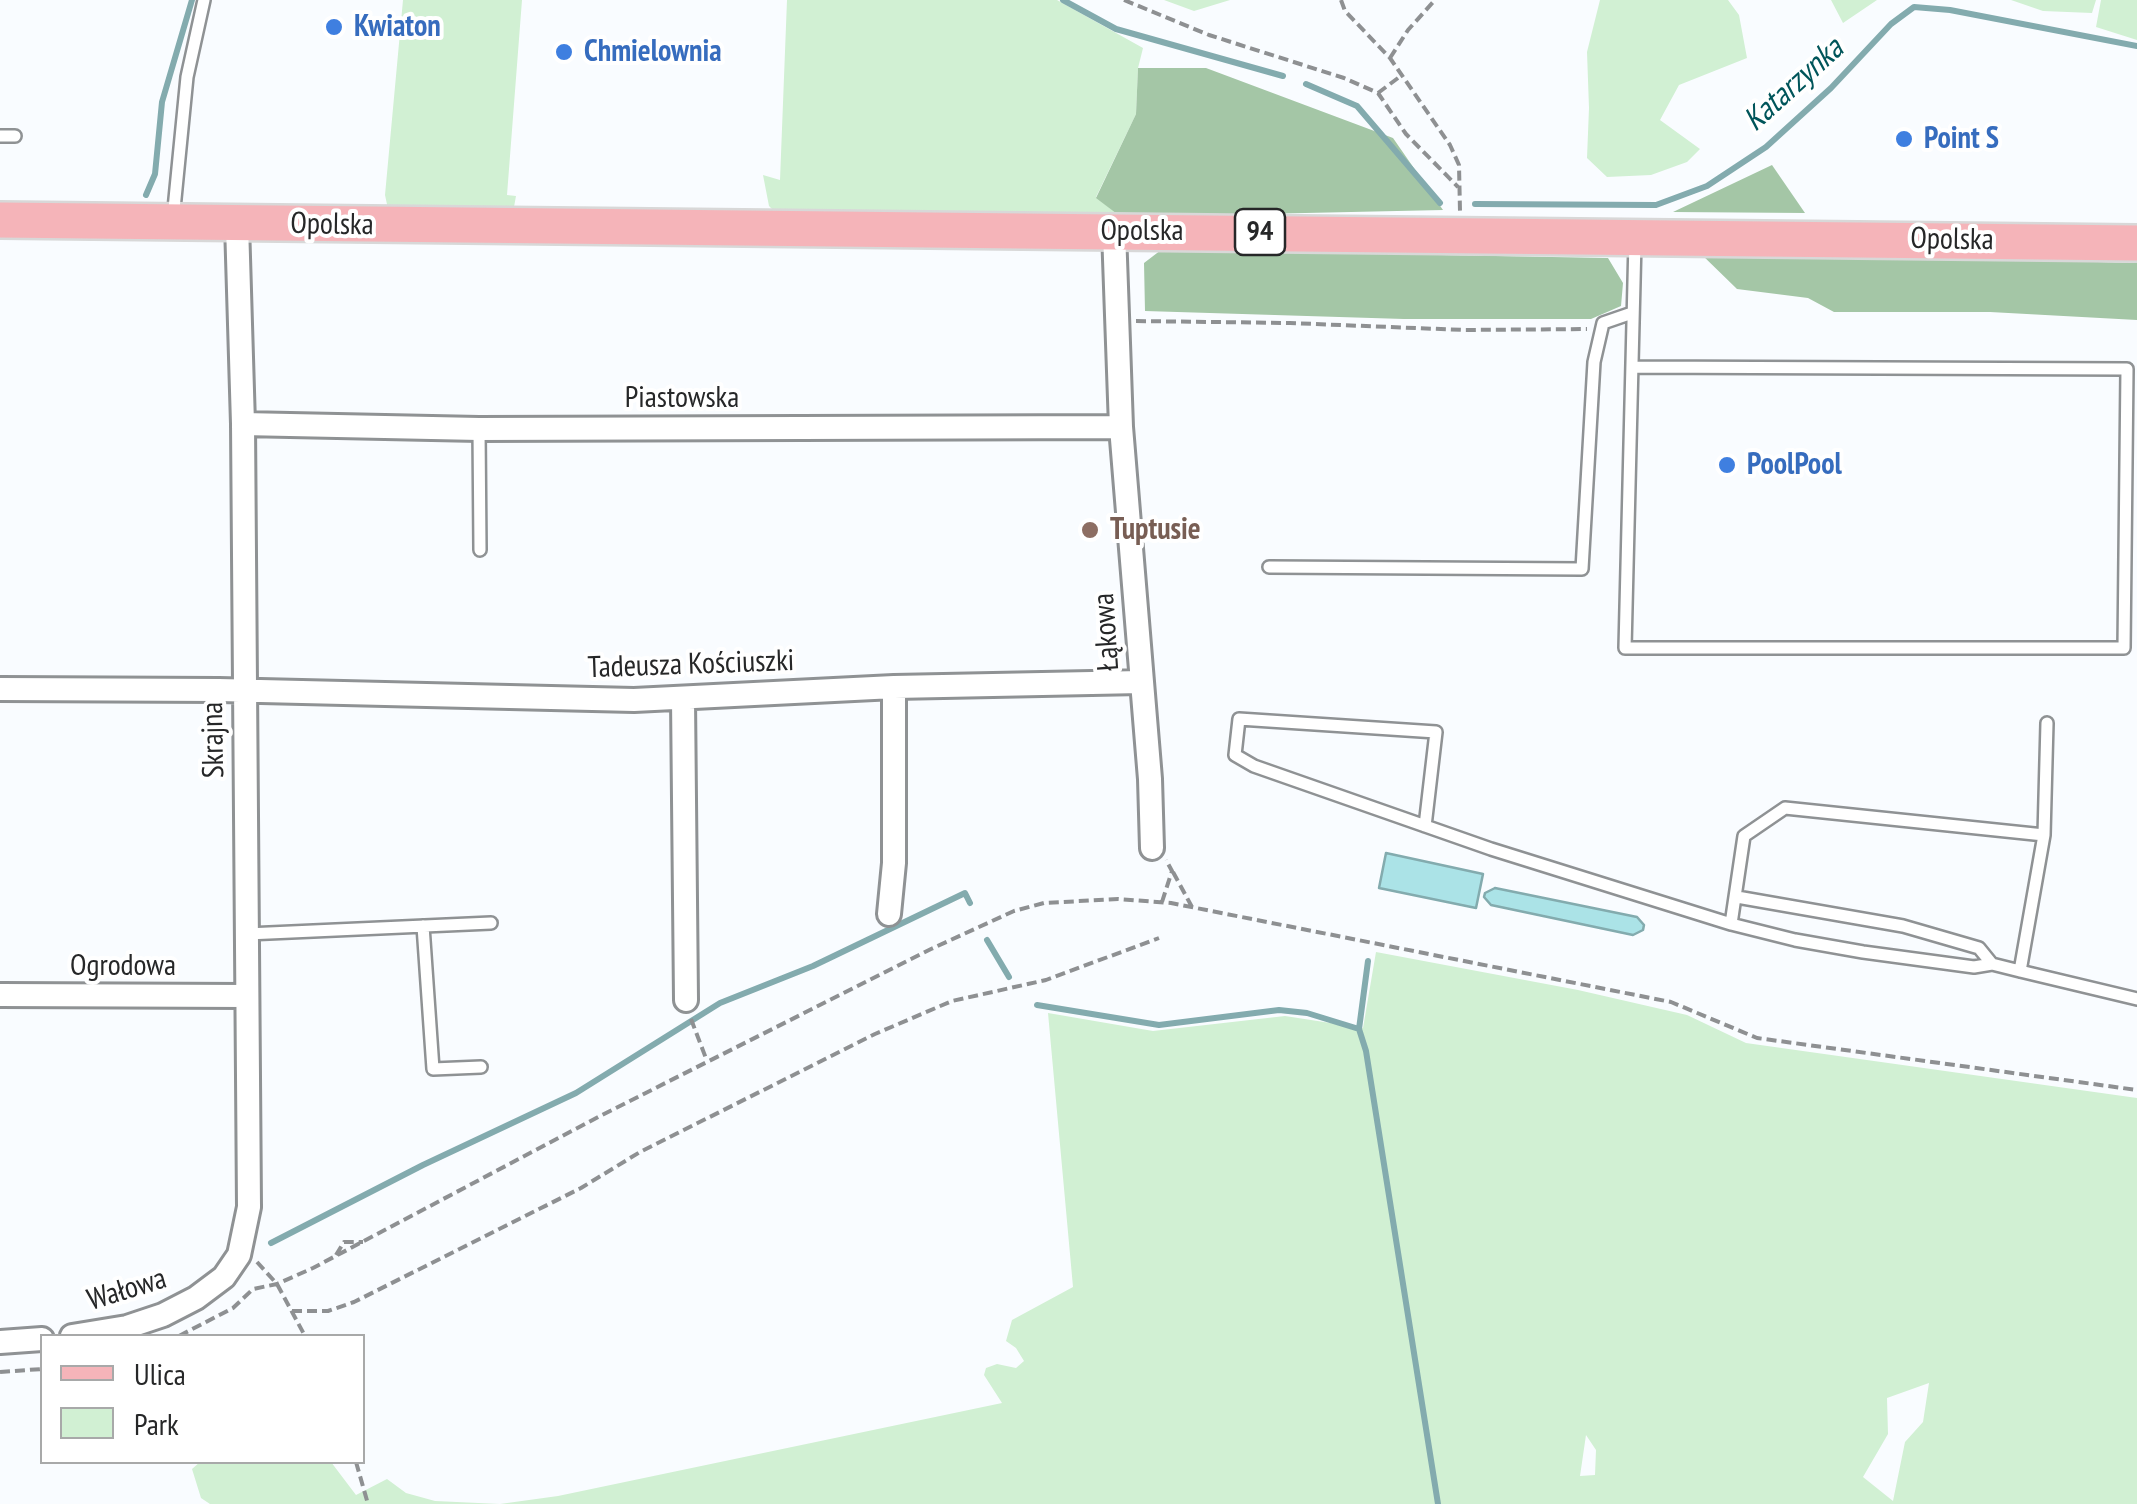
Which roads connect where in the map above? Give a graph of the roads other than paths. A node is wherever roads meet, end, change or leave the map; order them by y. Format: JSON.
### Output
{"nodes":[{"id":1,"x":204,"y":0,"type":"edge"},
{"id":2,"x":0,"y":136,"type":"edge"},
{"id":3,"x":15,"y":136,"type":"dead end"},
{"id":4,"x":0,"y":220,"type":"edge"},
{"id":5,"x":160,"y":223,"type":"junction"},
{"id":6,"x":238,"y":224,"type":"junction"},
{"id":7,"x":1114,"y":232,"type":"junction"},
{"id":8,"x":1635,"y":236,"type":"junction"},
{"id":9,"x":2137,"y":243,"type":"edge"},
{"id":10,"x":1632,"y":313,"type":"junction"},
{"id":11,"x":1632,"y":368,"type":"junction"},
{"id":12,"x":242,"y":424,"type":"junction"},
{"id":13,"x":1121,"y":427,"type":"junction"},
{"id":14,"x":478,"y":429,"type":"junction"},
{"id":15,"x":480,"y":550,"type":"dead end"},
{"id":16,"x":1269,"y":568,"type":"dead end"},
{"id":17,"x":1140,"y":682,"type":"junction"},
{"id":18,"x":894,"y":688,"type":"junction"},
{"id":19,"x":0,"y":689,"type":"edge"},
{"id":20,"x":244,"y":691,"type":"junction"},
{"id":21,"x":683,"y":698,"type":"junction"},
{"id":22,"x":2048,"y":723,"type":"dead end"},
{"id":23,"x":1425,"y":826,"type":"junction"},
{"id":24,"x":2044,"y":836,"type":"junction"},
{"id":25,"x":1152,"y":848,"type":"road end"},
{"id":26,"x":1737,"y":897,"type":"junction"},
{"id":27,"x":889,"y":914,"type":"dead end"},
{"id":28,"x":491,"y":923,"type":"dead end"},
{"id":29,"x":1732,"y":924,"type":"junction"},
{"id":30,"x":423,"y":926,"type":"junction"},
{"id":31,"x":247,"y":934,"type":"junction"},
{"id":32,"x":1992,"y":964,"type":"junction"},
{"id":33,"x":2020,"y":971,"type":"junction"},
{"id":34,"x":0,"y":996,"type":"edge"},
{"id":35,"x":247,"y":996,"type":"junction"},
{"id":36,"x":2137,"y":999,"type":"edge"},
{"id":37,"x":686,"y":1000,"type":"dead end"},
{"id":38,"x":481,"y":1067,"type":"dead end"},
{"id":39,"x":239,"y":1255,"type":"joint"},
{"id":40,"x":83,"y":1334,"type":"edge"},
{"id":41,"x":40,"y":1339,"type":"edge"},
{"id":42,"x":0,"y":1342,"type":"edge"}],
"edges":[{"from":1,"to":5,"type":"lane"},
{"from":2,"to":3,"type":"lane"},
{"from":4,"to":5,"type":"main road","number":"94"},
{"from":5,"to":6,"type":"main road","name":"Opolska","number":"94"},
{"from":6,"to":7,"type":"main road","name":"Opolska","number":"94"},
{"from":6,"to":12,"type":"street","name":"Skrajna"},
{"from":7,"to":8,"type":"main road","name":"Opolska","number":"94"},
{"from":7,"to":13,"type":"street","name":"Łąkowa"},
{"from":8,"to":9,"type":"main road","name":"Opolska","number":"94"},
{"from":8,"to":10,"type":"lane"},
{"from":10,"to":11,"type":"lane"},
{"from":10,"to":16,"type":"lane"},
{"from":11,"to":11,"type":"lane"},
{"from":12,"to":14,"type":"street","name":"Piastowska"},
{"from":12,"to":20,"type":"street","name":"Skrajna"},
{"from":13,"to":14,"type":"street","name":"Piastowska"},
{"from":13,"to":17,"type":"street","name":"Łąkowa"},
{"from":14,"to":15,"type":"lane"},
{"from":17,"to":18,"type":"street","name":"Tadeusza Kościuszki"},
{"from":17,"to":25,"type":"street","name":"Łąkowa"},
{"from":18,"to":21,"type":"street","name":"Tadeusza Kościuszki"},
{"from":18,"to":27,"type":"street"},
{"from":19,"to":20,"type":"street","name":"Tadeusza Kościuszki"},
{"from":20,"to":21,"type":"street","name":"Tadeusza Kościuszki"},
{"from":20,"to":31,"type":"street","name":"Skrajna"},
{"from":21,"to":37,"type":"street"},
{"from":22,"to":24,"type":"lane"},
{"from":23,"to":23,"type":"lane"},
{"from":23,"to":29,"type":"lane"},
{"from":24,"to":26,"type":"lane"},
{"from":24,"to":33,"type":"lane"},
{"from":26,"to":29,"type":"lane"},
{"from":26,"to":32,"type":"lane"},
{"from":28,"to":30,"type":"lane"},
{"from":29,"to":32,"type":"lane"},
{"from":30,"to":31,"type":"lane"},
{"from":30,"to":38,"type":"lane"},
{"from":31,"to":35,"type":"street","name":"Skrajna"},
{"from":32,"to":33,"type":"lane"},
{"from":33,"to":36,"type":"lane"},
{"from":34,"to":35,"type":"street","name":"Ogrodowa"},
{"from":35,"to":39,"type":"street","name":"Skrajna"},
{"from":39,"to":40,"type":"street","name":"Wałowa"},
{"from":41,"to":42,"type":"street"}]}
